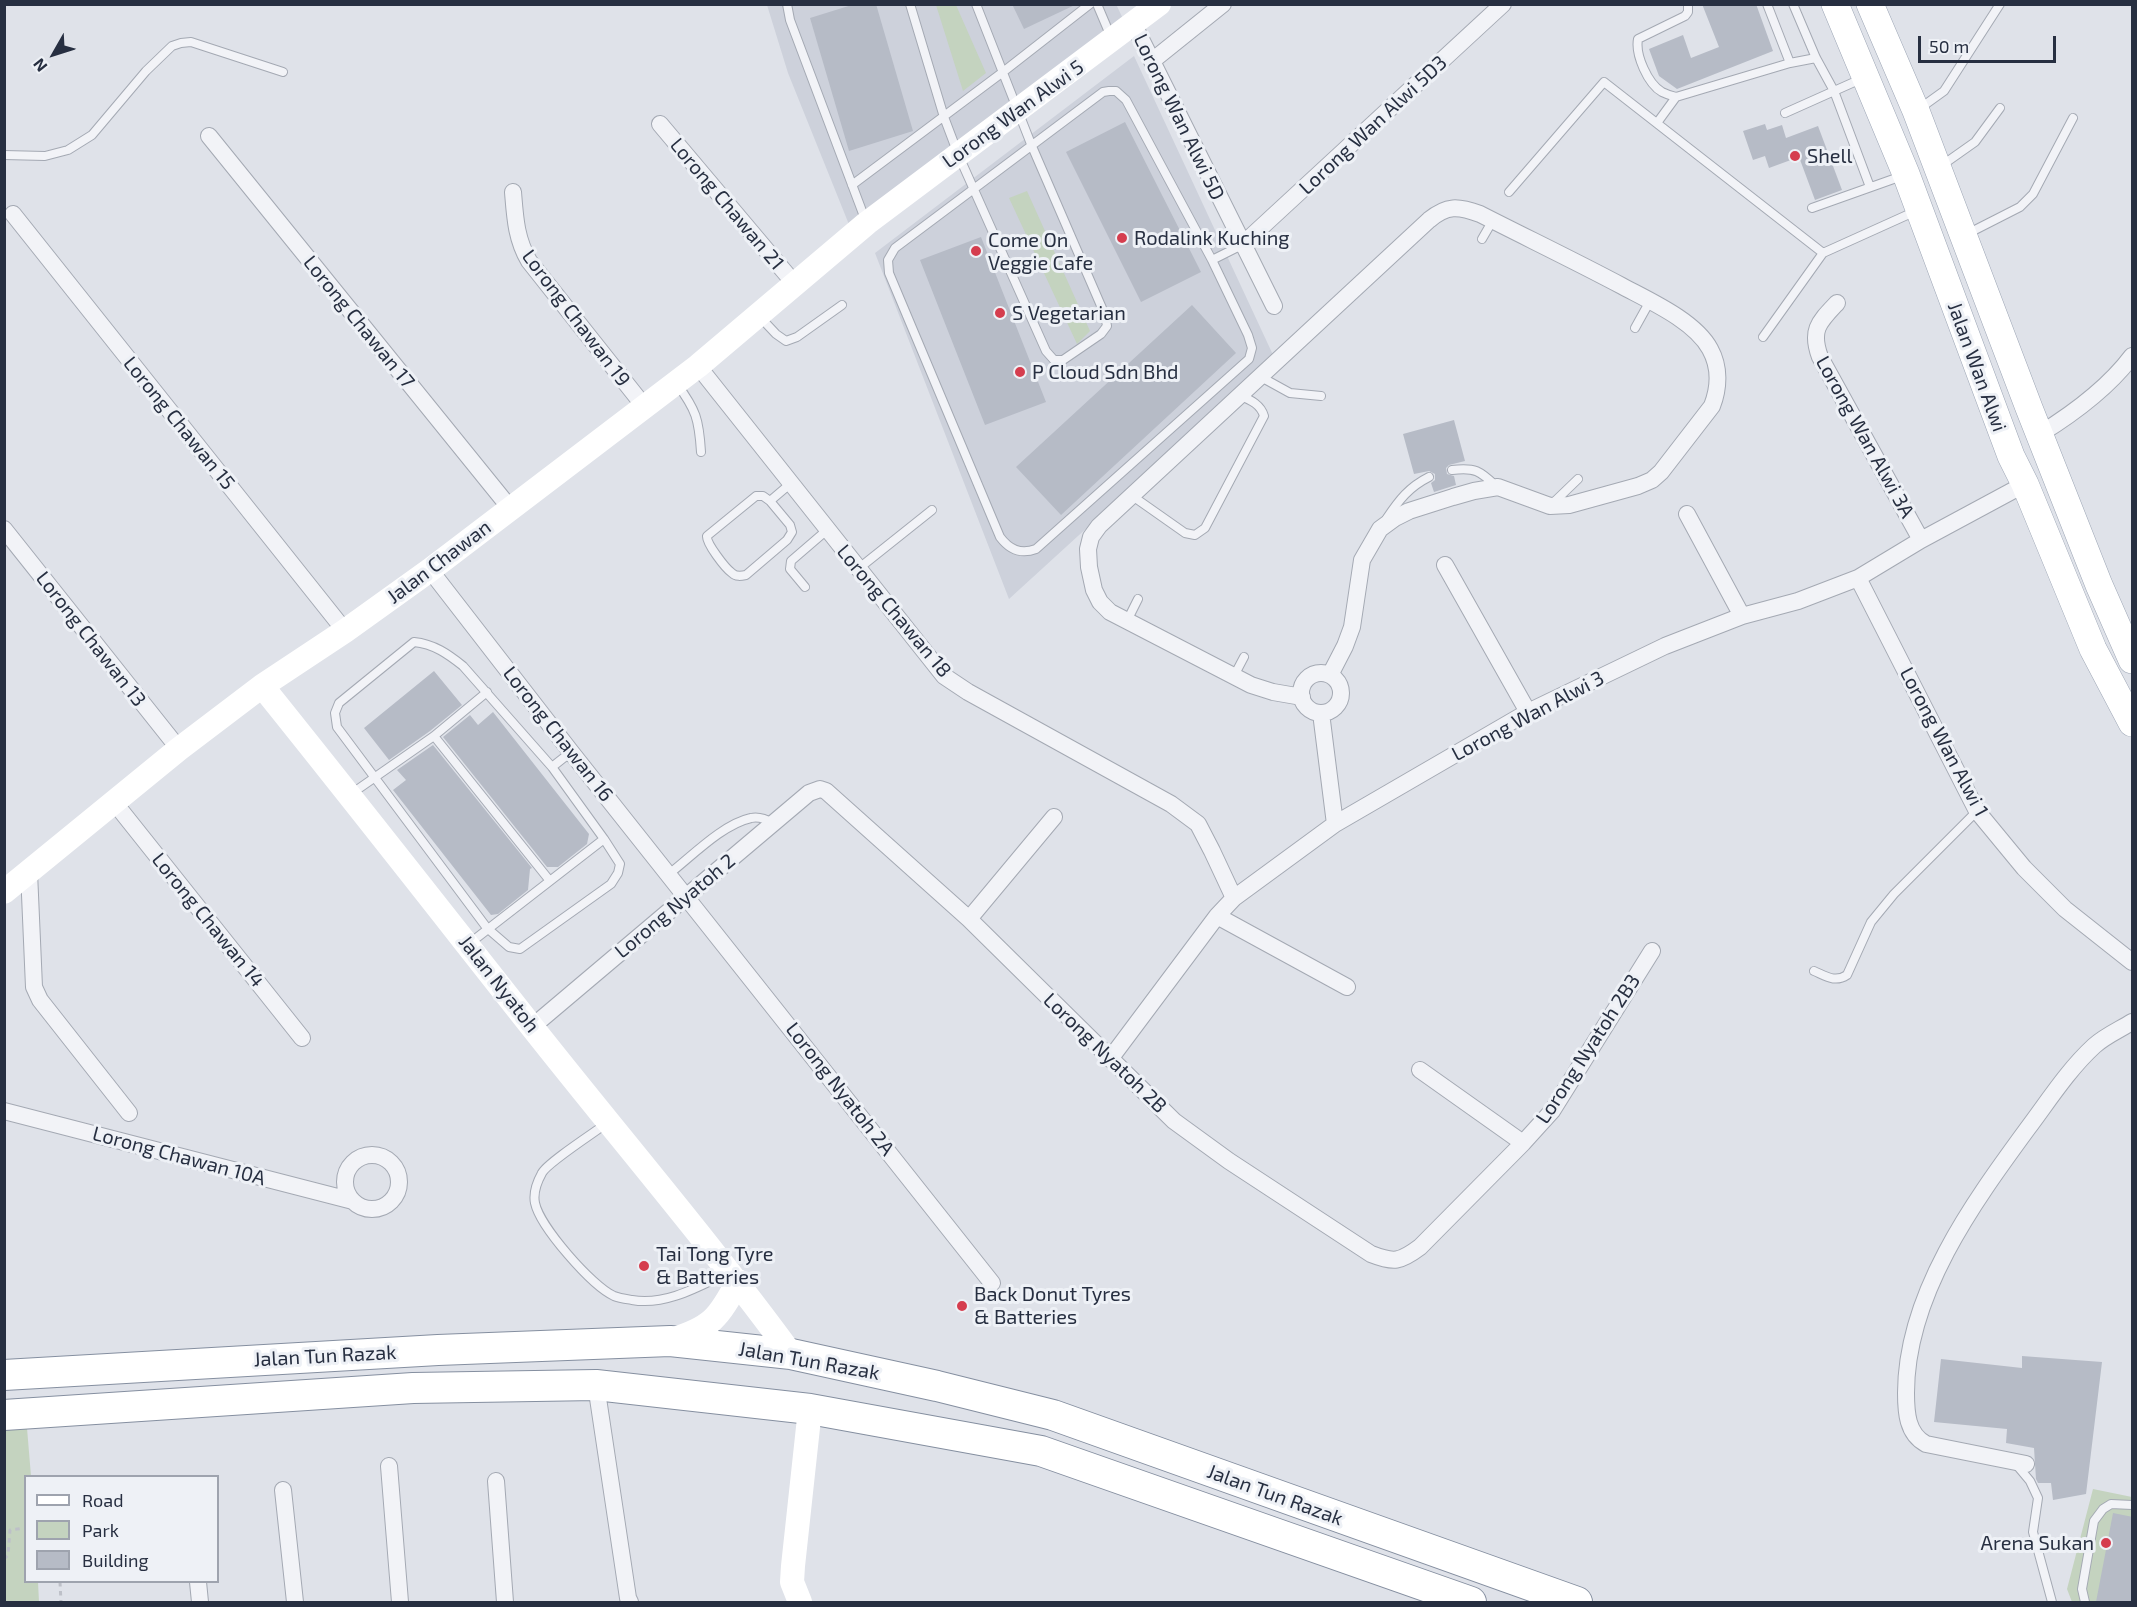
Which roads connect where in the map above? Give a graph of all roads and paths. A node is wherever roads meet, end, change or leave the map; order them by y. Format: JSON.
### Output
{"nodes":[{"id":1,"x":787,"y":4,"type":"edge"},
{"id":2,"x":910,"y":4,"type":"edge"},
{"id":3,"x":976,"y":4,"type":"edge"},
{"id":4,"x":1090,"y":4,"type":"edge"},
{"id":5,"x":1097,"y":4,"type":"edge"},
{"id":6,"x":1223,"y":4,"type":"edge"},
{"id":7,"x":1503,"y":4,"type":"edge"},
{"id":8,"x":1688,"y":4,"type":"edge"},
{"id":9,"x":1767,"y":4,"type":"edge"},
{"id":10,"x":1793,"y":4,"type":"edge"},
{"id":11,"x":1835,"y":4,"type":"edge"},
{"id":12,"x":1870,"y":4,"type":"edge"},
{"id":13,"x":2000,"y":4,"type":"edge"},
{"id":14,"x":1156,"y":5,"type":"edge"},
{"id":15,"x":1134,"y":25,"type":"junction"},
{"id":16,"x":1112,"y":40,"type":"junction"},
{"id":17,"x":1816,"y":58,"type":"junction"},
{"id":18,"x":1152,"y":62,"type":"junction"},
{"id":19,"x":1790,"y":63,"type":"junction"},
{"id":20,"x":283,"y":72,"type":"dead end"},
{"id":21,"x":1003,"y":72,"type":"junction"},
{"id":22,"x":1864,"y":78,"type":"junction"},
{"id":23,"x":1834,"y":91,"type":"junction"},
{"id":24,"x":1676,"y":97,"type":"junction"},
{"id":25,"x":2000,"y":108,"type":"dead end"},
{"id":26,"x":1017,"y":109,"type":"junction"},
{"id":27,"x":1916,"y":111,"type":"junction"},
{"id":28,"x":1785,"y":113,"type":"dead end"},
{"id":29,"x":944,"y":117,"type":"junction"},
{"id":30,"x":2073,"y":118,"type":"dead end"},
{"id":31,"x":1656,"y":123,"type":"junction"},
{"id":32,"x":660,"y":124,"type":"dead end"},
{"id":33,"x":209,"y":136,"type":"dead end"},
{"id":34,"x":1031,"y":144,"type":"junction"},
{"id":35,"x":958,"y":154,"type":"junction"},
{"id":36,"x":4,"y":155,"type":"edge"},
{"id":37,"x":1938,"y":168,"type":"junction"},
{"id":38,"x":1906,"y":174,"type":"junction"},
{"id":39,"x":852,"y":185,"type":"junction"},
{"id":40,"x":1870,"y":188,"type":"junction"},
{"id":41,"x":973,"y":189,"type":"junction"},
{"id":42,"x":513,"y":192,"type":"dead end"},
{"id":43,"x":1509,"y":192,"type":"dead end"},
{"id":44,"x":1812,"y":208,"type":"dead end"},
{"id":45,"x":1919,"y":210,"type":"junction"},
{"id":46,"x":14,"y":214,"type":"dead end"},
{"id":47,"x":1493,"y":220,"type":"junction"},
{"id":48,"x":867,"y":223,"type":"junction"},
{"id":49,"x":1964,"y":236,"type":"junction"},
{"id":50,"x":1482,"y":239,"type":"dead end"},
{"id":51,"x":1242,"y":245,"type":"junction"},
{"id":52,"x":1823,"y":253,"type":"junction"},
{"id":53,"x":1212,"y":260,"type":"junction"},
{"id":54,"x":794,"y":284,"type":"junction"},
{"id":55,"x":1650,"y":301,"type":"junction"},
{"id":56,"x":1837,"y":303,"type":"dead end"},
{"id":57,"x":842,"y":305,"type":"dead end"},
{"id":58,"x":1274,"y":306,"type":"dead end"},
{"id":59,"x":758,"y":314,"type":"junction"},
{"id":60,"x":1635,"y":328,"type":"dead end"},
{"id":61,"x":1763,"y":337,"type":"dead end"},
{"id":62,"x":2133,"y":356,"type":"edge"},
{"id":63,"x":698,"y":366,"type":"junction"},
{"id":64,"x":1261,"y":377,"type":"junction"},
{"id":65,"x":676,"y":383,"type":"junction"},
{"id":66,"x":1241,"y":396,"type":"junction"},
{"id":67,"x":1321,"y":396,"type":"dead end"},
{"id":68,"x":644,"y":406,"type":"junction"},
{"id":69,"x":2040,"y":434,"type":"junction"},
{"id":70,"x":701,"y":452,"type":"dead end"},
{"id":71,"x":1452,"y":470,"type":"dead end"},
{"id":72,"x":1429,"y":477,"type":"dead end"},
{"id":73,"x":1578,"y":479,"type":"dead end"},
{"id":74,"x":790,"y":484,"type":"junction"},
{"id":75,"x":2025,"y":484,"type":"junction"},
{"id":76,"x":1498,"y":487,"type":"junction"},
{"id":77,"x":1131,"y":495,"type":"junction"},
{"id":78,"x":770,"y":501,"type":"junction"},
{"id":79,"x":1550,"y":506,"type":"junction"},
{"id":80,"x":510,"y":508,"type":"junction"},
{"id":81,"x":932,"y":510,"type":"dead end"},
{"id":82,"x":1687,"y":514,"type":"dead end"},
{"id":83,"x":4,"y":529,"type":"edge"},
{"id":84,"x":1380,"y":529,"type":"junction"},
{"id":85,"x":827,"y":530,"type":"junction"},
{"id":86,"x":1922,"y":540,"type":"junction"},
{"id":87,"x":1445,"y":565,"type":"dead end"},
{"id":88,"x":858,"y":569,"type":"junction"},
{"id":89,"x":430,"y":570,"type":"junction"},
{"id":90,"x":1858,"y":578,"type":"junction"},
{"id":91,"x":805,"y":587,"type":"dead end"},
{"id":92,"x":1138,"y":599,"type":"dead end"},
{"id":93,"x":1742,"y":616,"type":"junction"},
{"id":94,"x":1127,"y":621,"type":"junction"},
{"id":95,"x":345,"y":631,"type":"junction"},
{"id":96,"x":1244,"y":657,"type":"dead end"},
{"id":97,"x":2133,"y":660,"type":"edge"},
{"id":98,"x":1330,"y":675,"type":"junction"},
{"id":99,"x":1234,"y":676,"type":"junction"},
{"id":100,"x":262,"y":686,"type":"junction"},
{"id":101,"x":487,"y":692,"type":"junction"},
{"id":102,"x":1302,"y":697,"type":"junction"},
{"id":103,"x":1528,"y":712,"type":"junction"},
{"id":104,"x":1322,"y":713,"type":"junction"},
{"id":105,"x":2133,"y":723,"type":"edge"},
{"id":106,"x":434,"y":736,"type":"junction"},
{"id":107,"x":178,"y":749,"type":"junction"},
{"id":108,"x":571,"y":752,"type":"junction"},
{"id":109,"x":552,"y":767,"type":"junction"},
{"id":110,"x":374,"y":777,"type":"junction"},
{"id":111,"x":820,"y":789,"type":"joint"},
{"id":112,"x":350,"y":795,"type":"junction"},
{"id":113,"x":114,"y":802,"type":"junction"},
{"id":114,"x":1977,"y":811,"type":"junction"},
{"id":115,"x":1054,"y":817,"type":"dead end"},
{"id":116,"x":774,"y":823,"type":"junction"},
{"id":117,"x":1335,"y":825,"type":"junction"},
{"id":118,"x":604,"y":839,"type":"junction"},
{"id":119,"x":29,"y":872,"type":"junction"},
{"id":120,"x":669,"y":874,"type":"junction"},
{"id":121,"x":550,"y":881,"type":"junction"},
{"id":122,"x":4,"y":892,"type":"edge"},
{"id":123,"x":687,"y":896,"type":"junction"},
{"id":124,"x":1234,"y":898,"type":"junction"},
{"id":125,"x":1217,"y":916,"type":"junction"},
{"id":126,"x":969,"y":919,"type":"junction"},
{"id":127,"x":487,"y":928,"type":"junction"},
{"id":128,"x":469,"y":944,"type":"junction"},
{"id":129,"x":1652,"y":951,"type":"dead end"},
{"id":130,"x":2133,"y":962,"type":"edge"},
{"id":131,"x":1814,"y":971,"type":"dead end"},
{"id":132,"x":1347,"y":987,"type":"dead end"},
{"id":133,"x":2133,"y":1022,"type":"edge"},
{"id":134,"x":532,"y":1027,"type":"junction"},
{"id":135,"x":302,"y":1038,"type":"dead end"},
{"id":136,"x":1110,"y":1059,"type":"junction"},
{"id":137,"x":1420,"y":1070,"type":"dead end"},
{"id":138,"x":4,"y":1111,"type":"edge"},
{"id":139,"x":129,"y":1113,"type":"dead end"},
{"id":140,"x":609,"y":1122,"type":"junction"},
{"id":141,"x":1523,"y":1143,"type":"junction"},
{"id":142,"x":353,"y":1201,"type":"dead end"},
{"id":143,"x":1419,"y":1246,"type":"joint"},
{"id":144,"x":734,"y":1276,"type":"junction"},
{"id":145,"x":992,"y":1283,"type":"dead end"},
{"id":146,"x":670,"y":1341,"type":"junction"},
{"id":147,"x":791,"y":1354,"type":"junction"},
{"id":148,"x":4,"y":1374,"type":"edge"},
{"id":149,"x":596,"y":1385,"type":"junction"},
{"id":150,"x":810,"y":1409,"type":"junction"},
{"id":151,"x":4,"y":1415,"type":"edge"},
{"id":152,"x":2020,"y":1463,"type":"joint"},
{"id":153,"x":389,"y":1466,"type":"dead end"},
{"id":154,"x":496,"y":1481,"type":"dead end"},
{"id":155,"x":283,"y":1490,"type":"dead end"},
{"id":156,"x":2133,"y":1505,"type":"edge"},
{"id":157,"x":24,"y":1528,"type":"edge"},
{"id":158,"x":4,"y":1559,"type":"edge"},
{"id":159,"x":60,"y":1583,"type":"edge"},
{"id":160,"x":198,"y":1583,"type":"edge"},
{"id":161,"x":626,"y":1601,"type":"edge"},
{"id":162,"x":61,"y":1602,"type":"edge"},
{"id":163,"x":200,"y":1602,"type":"edge"},
{"id":164,"x":295,"y":1602,"type":"edge"},
{"id":165,"x":400,"y":1602,"type":"edge"},
{"id":166,"x":506,"y":1602,"type":"edge"},
{"id":167,"x":800,"y":1602,"type":"edge"},
{"id":168,"x":1471,"y":1602,"type":"edge"},
{"id":169,"x":1577,"y":1602,"type":"edge"},
{"id":170,"x":2052,"y":1602,"type":"edge"},
{"id":171,"x":2085,"y":1602,"type":"edge"}],
"edges":[{"from":1,"to":39,"type":"lane"},
{"from":2,"to":29,"type":"lane"},
{"from":3,"to":21,"type":"lane"},
{"from":4,"to":21,"type":"lane"},
{"from":5,"to":16,"type":"lane"},
{"from":6,"to":18,"type":"street"},
{"from":7,"to":51,"type":"street","name":"Lorong Wan Alwi 5D3"},
{"from":8,"to":24,"type":"lane"},
{"from":9,"to":19,"type":"lane"},
{"from":10,"to":17,"type":"lane"},
{"from":11,"to":22,"type":"main road","name":"Jalan Wan Alwi"},
{"from":12,"to":27,"type":"main road","name":"Jalan Wan Alwi"},
{"from":13,"to":27,"type":"lane"},
{"from":14,"to":15,"type":"street","name":"Lorong Wan Alwi 5"},
{"from":15,"to":16,"type":"street","name":"Lorong Wan Alwi 5"},
{"from":15,"to":18,"type":"street","name":"Lorong Wan Alwi 5D"},
{"from":16,"to":26,"type":"street","name":"Lorong Wan Alwi 5"},
{"from":17,"to":19,"type":"lane"},
{"from":17,"to":23,"type":"lane"},
{"from":18,"to":51,"type":"street","name":"Lorong Wan Alwi 5D"},
{"from":19,"to":24,"type":"lane"},
{"from":20,"to":36,"type":"lane"},
{"from":21,"to":26,"type":"lane"},
{"from":21,"to":29,"type":"lane"},
{"from":22,"to":23,"type":"lane"},
{"from":22,"to":38,"type":"main road","name":"Jalan Wan Alwi"},
{"from":23,"to":28,"type":"lane"},
{"from":23,"to":40,"type":"lane"},
{"from":24,"to":31,"type":"lane"},
{"from":25,"to":37,"type":"lane"},
{"from":26,"to":34,"type":"lane"},
{"from":26,"to":35,"type":"street","name":"Lorong Wan Alwi 5"},
{"from":27,"to":37,"type":"main road","name":"Jalan Wan Alwi"},
{"from":29,"to":35,"type":"lane"},
{"from":29,"to":39,"type":"lane"},
{"from":30,"to":49,"type":"lane"},
{"from":31,"to":43,"type":"lane"},
{"from":31,"to":52,"type":"lane"},
{"from":32,"to":54,"type":"street","name":"Lorong Chawan 21"},
{"from":33,"to":80,"type":"street","name":"Lorong Chawan 17"},
{"from":34,"to":41,"type":"lane"},
{"from":34,"to":41,"type":"lane"},
{"from":34,"to":53,"type":"lane"},
{"from":35,"to":41,"type":"lane"},
{"from":35,"to":48,"type":"street","name":"Lorong Wan Alwi 5"},
{"from":37,"to":49,"type":"main road","name":"Jalan Wan Alwi"},
{"from":38,"to":40,"type":"lane"},
{"from":38,"to":45,"type":"main road","name":"Jalan Wan Alwi"},
{"from":39,"to":48,"type":"lane"},
{"from":40,"to":44,"type":"lane"},
{"from":41,"to":53,"type":"lane"},
{"from":42,"to":68,"type":"street","name":"Lorong Chawan 19"},
{"from":45,"to":52,"type":"lane"},
{"from":45,"to":75,"type":"main road","name":"Jalan Wan Alwi"},
{"from":46,"to":95,"type":"street","name":"Lorong Chawan 15"},
{"from":47,"to":50,"type":"lane"},
{"from":47,"to":55,"type":"street"},
{"from":47,"to":64,"type":"street"},
{"from":48,"to":54,"type":"street","name":"Jalan Chawan"},
{"from":49,"to":69,"type":"main road","name":"Jalan Wan Alwi"},
{"from":51,"to":53,"type":"lane"},
{"from":51,"to":58,"type":"street","name":"Lorong Wan Alwi 5D"},
{"from":52,"to":61,"type":"lane"},
{"from":54,"to":59,"type":"street","name":"Jalan Chawan"},
{"from":55,"to":60,"type":"lane"},
{"from":55,"to":79,"type":"street"},
{"from":56,"to":86,"type":"street","name":"Lorong Wan Alwi 3A"},
{"from":57,"to":59,"type":"lane"},
{"from":59,"to":63,"type":"street","name":"Jalan Chawan"},
{"from":62,"to":69,"type":"street"},
{"from":63,"to":65,"type":"street","name":"Jalan Chawan"},
{"from":63,"to":74,"type":"street","name":"Lorong Chawan 18"},
{"from":64,"to":66,"type":"street"},
{"from":64,"to":67,"type":"lane"},
{"from":65,"to":68,"type":"street","name":"Jalan Chawan"},
{"from":65,"to":70,"type":"lane"},
{"from":66,"to":77,"type":"street"},
{"from":66,"to":77,"type":"lane"},
{"from":68,"to":80,"type":"street","name":"Jalan Chawan"},
{"from":69,"to":97,"type":"main road","name":"Jalan Wan Alwi"},
{"from":71,"to":76,"type":"lane"},
{"from":72,"to":84,"type":"lane"},
{"from":73,"to":79,"type":"lane"},
{"from":74,"to":78,"type":"lane"},
{"from":74,"to":85,"type":"street","name":"Lorong Chawan 18"},
{"from":75,"to":86,"type":"street","name":"Lorong Wan Alwi 3"},
{"from":75,"to":105,"type":"main road","name":"Jalan Wan Alwi"},
{"from":76,"to":79,"type":"street"},
{"from":76,"to":84,"type":"street"},
{"from":77,"to":94,"type":"street"},
{"from":78,"to":78,"type":"lane"},
{"from":80,"to":89,"type":"street","name":"Jalan Chawan"},
{"from":81,"to":88,"type":"lane"},
{"from":82,"to":93,"type":"street"},
{"from":83,"to":107,"type":"street","name":"Lorong Chawan 13"},
{"from":84,"to":98,"type":"street"},
{"from":85,"to":88,"type":"street","name":"Lorong Chawan 18"},
{"from":85,"to":91,"type":"lane"},
{"from":86,"to":90,"type":"street","name":"Lorong Wan Alwi 3"},
{"from":87,"to":103,"type":"street"},
{"from":88,"to":124,"type":"street","name":"Lorong Chawan 18"},
{"from":89,"to":95,"type":"street","name":"Jalan Chawan"},
{"from":89,"to":108,"type":"street","name":"Lorong Chawan 16"},
{"from":90,"to":93,"type":"street","name":"Lorong Wan Alwi 3"},
{"from":90,"to":114,"type":"street","name":"Lorong Wan Alwi 1"},
{"from":92,"to":94,"type":"lane"},
{"from":93,"to":103,"type":"street","name":"Lorong Wan Alwi 3"},
{"from":94,"to":99,"type":"street"},
{"from":95,"to":100,"type":"street","name":"Jalan Chawan"},
{"from":96,"to":99,"type":"lane"},
{"from":98,"to":102,"type":"street"},
{"from":98,"to":104,"type":"street"},
{"from":99,"to":102,"type":"street"},
{"from":100,"to":107,"type":"street","name":"Jalan Chawan"},
{"from":100,"to":112,"type":"street","name":"Jalan Nyatoh"},
{"from":101,"to":106,"type":"lane"},
{"from":101,"to":109,"type":"lane"},
{"from":101,"to":110,"type":"lane"},
{"from":102,"to":104,"type":"street"},
{"from":103,"to":117,"type":"street","name":"Lorong Wan Alwi 3"},
{"from":104,"to":117,"type":"street"},
{"from":106,"to":110,"type":"lane"},
{"from":106,"to":121,"type":"lane"},
{"from":107,"to":113,"type":"street","name":"Jalan Chawan"},
{"from":108,"to":109,"type":"lane"},
{"from":108,"to":120,"type":"street","name":"Lorong Chawan 16"},
{"from":109,"to":118,"type":"lane"},
{"from":110,"to":112,"type":"lane"},
{"from":110,"to":127,"type":"lane"},
{"from":111,"to":116,"type":"street","name":"Lorong Nyatoh 2"},
{"from":111,"to":126,"type":"street","name":"Lorong Nyatoh 2B"},
{"from":112,"to":128,"type":"street","name":"Jalan Nyatoh"},
{"from":113,"to":119,"type":"street","name":"Jalan Chawan"},
{"from":113,"to":135,"type":"street","name":"Lorong Chawan 14"},
{"from":114,"to":130,"type":"street","name":"Lorong Wan Alwi 1"},
{"from":114,"to":131,"type":"lane"},
{"from":115,"to":126,"type":"street"},
{"from":116,"to":120,"type":"lane"},
{"from":116,"to":123,"type":"street","name":"Lorong Nyatoh 2"},
{"from":117,"to":124,"type":"street","name":"Lorong Wan Alwi 3"},
{"from":118,"to":121,"type":"lane"},
{"from":118,"to":127,"type":"lane"},
{"from":119,"to":122,"type":"street","name":"Jalan Chawan"},
{"from":119,"to":139,"type":"street"},
{"from":120,"to":123,"type":"street","name":"Lorong Chawan 16"},
{"from":121,"to":127,"type":"lane"},
{"from":123,"to":134,"type":"street","name":"Lorong Nyatoh 2"},
{"from":123,"to":145,"type":"street","name":"Lorong Nyatoh 2A"},
{"from":124,"to":125,"type":"street","name":"Lorong Wan Alwi 3"},
{"from":125,"to":132,"type":"street"},
{"from":125,"to":136,"type":"street","name":"Lorong Wan Alwi 3"},
{"from":126,"to":136,"type":"street","name":"Lorong Nyatoh 2B"},
{"from":127,"to":128,"type":"lane"},
{"from":128,"to":134,"type":"street","name":"Jalan Nyatoh"},
{"from":129,"to":141,"type":"street","name":"Lorong Nyatoh 2B3"},
{"from":133,"to":152,"type":"street"},
{"from":134,"to":140,"type":"street","name":"Jalan Nyatoh"},
{"from":136,"to":143,"type":"street","name":"Lorong Nyatoh 2B"},
{"from":137,"to":141,"type":"street"},
{"from":138,"to":142,"type":"street","name":"Lorong Chawan 10A"},
{"from":140,"to":144,"type":"street","name":"Jalan Nyatoh"},
{"from":140,"to":144,"type":"lane"},
{"from":141,"to":143,"type":"street","name":"Lorong Nyatoh 2B3"},
{"from":144,"to":146,"type":"street"},
{"from":144,"to":147,"type":"street","name":"Jalan Nyatoh"},
{"from":146,"to":147,"type":"highway","name":"Jalan Tun Razak"},
{"from":146,"to":148,"type":"highway","name":"Jalan Tun Razak"},
{"from":147,"to":169,"type":"highway","name":"Jalan Tun Razak"},
{"from":149,"to":150,"type":"highway","name":"Jalan Tun Razak"},
{"from":149,"to":151,"type":"highway","name":"Jalan Tun Razak"},
{"from":149,"to":161,"type":"street"},
{"from":150,"to":167,"type":"street"},
{"from":150,"to":168,"type":"highway","name":"Jalan Tun Razak"},
{"from":152,"to":170,"type":"lane"},
{"from":153,"to":165,"type":"street"},
{"from":154,"to":166,"type":"street"},
{"from":155,"to":164,"type":"street"},
{"from":156,"to":171,"type":"lane"},
{"from":157,"to":158,"type":"path"},
{"from":159,"to":162,"type":"path"},
{"from":160,"to":163,"type":"street"}]}
